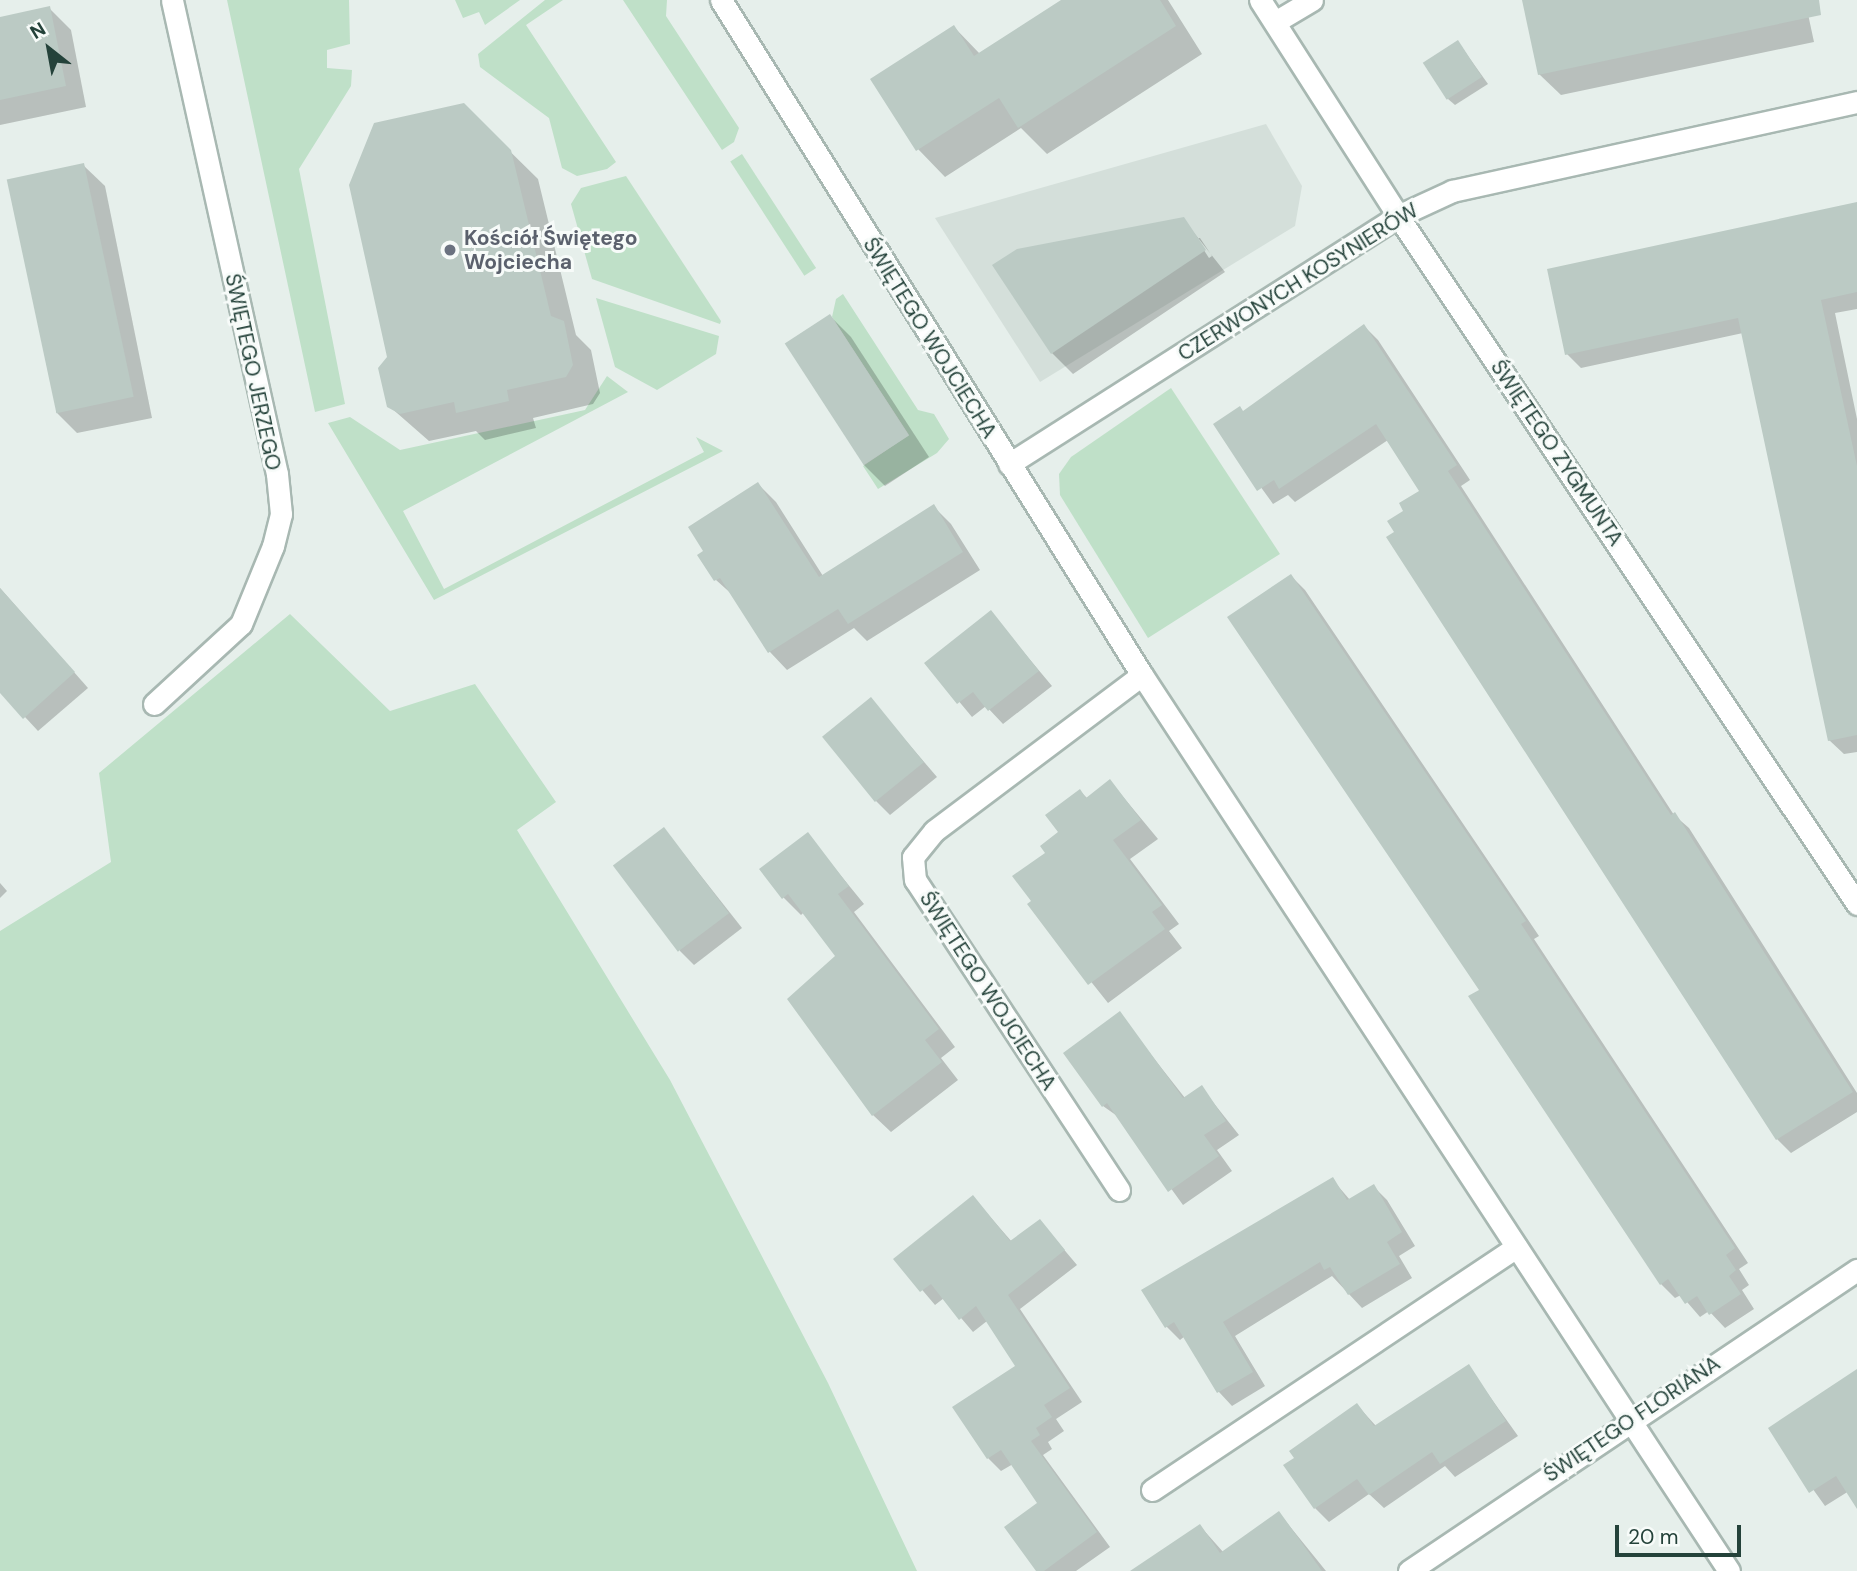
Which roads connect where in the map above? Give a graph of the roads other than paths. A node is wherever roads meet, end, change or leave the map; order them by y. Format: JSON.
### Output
{"nodes":[{"id":1,"x":172,"y":0,"type":"edge"},
{"id":2,"x":721,"y":0,"type":"edge"},
{"id":3,"x":1260,"y":0,"type":"edge"},
{"id":4,"x":1312,"y":0,"type":"edge"},
{"id":5,"x":1275,"y":22,"type":"junction"},
{"id":6,"x":1857,"y":102,"type":"edge"},
{"id":7,"x":1398,"y":216,"type":"junction"},
{"id":8,"x":1009,"y":464,"type":"junction"},
{"id":9,"x":1142,"y":675,"type":"junction"},
{"id":10,"x":154,"y":704,"type":"dead end"},
{"id":11,"x":1857,"y":904,"type":"edge"},
{"id":12,"x":1119,"y":1190,"type":"dead end"},
{"id":13,"x":1517,"y":1247,"type":"junction"},
{"id":14,"x":1857,"y":1270,"type":"edge"},
{"id":15,"x":1630,"y":1419,"type":"junction"},
{"id":16,"x":1152,"y":1490,"type":"dead end"},
{"id":17,"x":1409,"y":1571,"type":"edge"},
{"id":18,"x":1729,"y":1571,"type":"edge"}],
"edges":[{"from":1,"to":10,"type":"street","name":"ŚWIĘTEGO JERZEGO"},
{"from":2,"to":8,"type":"street","name":"ŚWIĘTEGO WOJCIECHA"},
{"from":3,"to":5,"type":"street","name":"ŚWIĘTEGO ZYGMUNTA"},
{"from":4,"to":5,"type":"street"},
{"from":5,"to":7,"type":"street","name":"ŚWIĘTEGO ZYGMUNTA"},
{"from":6,"to":7,"type":"street","name":"CZERWONYCH KOSYNIERÓW"},
{"from":7,"to":8,"type":"street","name":"CZERWONYCH KOSYNIERÓW"},
{"from":7,"to":11,"type":"street","name":"ŚWIĘTEGO ZYGMUNTA"},
{"from":8,"to":9,"type":"street","name":"ŚWIĘTEGO WOJCIECHA"},
{"from":9,"to":12,"type":"street","name":"ŚWIĘTEGO WOJCIECHA"},
{"from":9,"to":13,"type":"street","name":"ŚWIĘTEGO WOJCIECHA"},
{"from":13,"to":15,"type":"street","name":"ŚWIĘTEGO WOJCIECHA"},
{"from":13,"to":16,"type":"street"},
{"from":14,"to":15,"type":"street","name":"ŚWIĘTEGO FLORIANA"},
{"from":15,"to":17,"type":"street","name":"ŚWIĘTEGO FLORIANA"},
{"from":15,"to":18,"type":"street","name":"ŚWIĘTEGO WOJCIECHA"}]}
